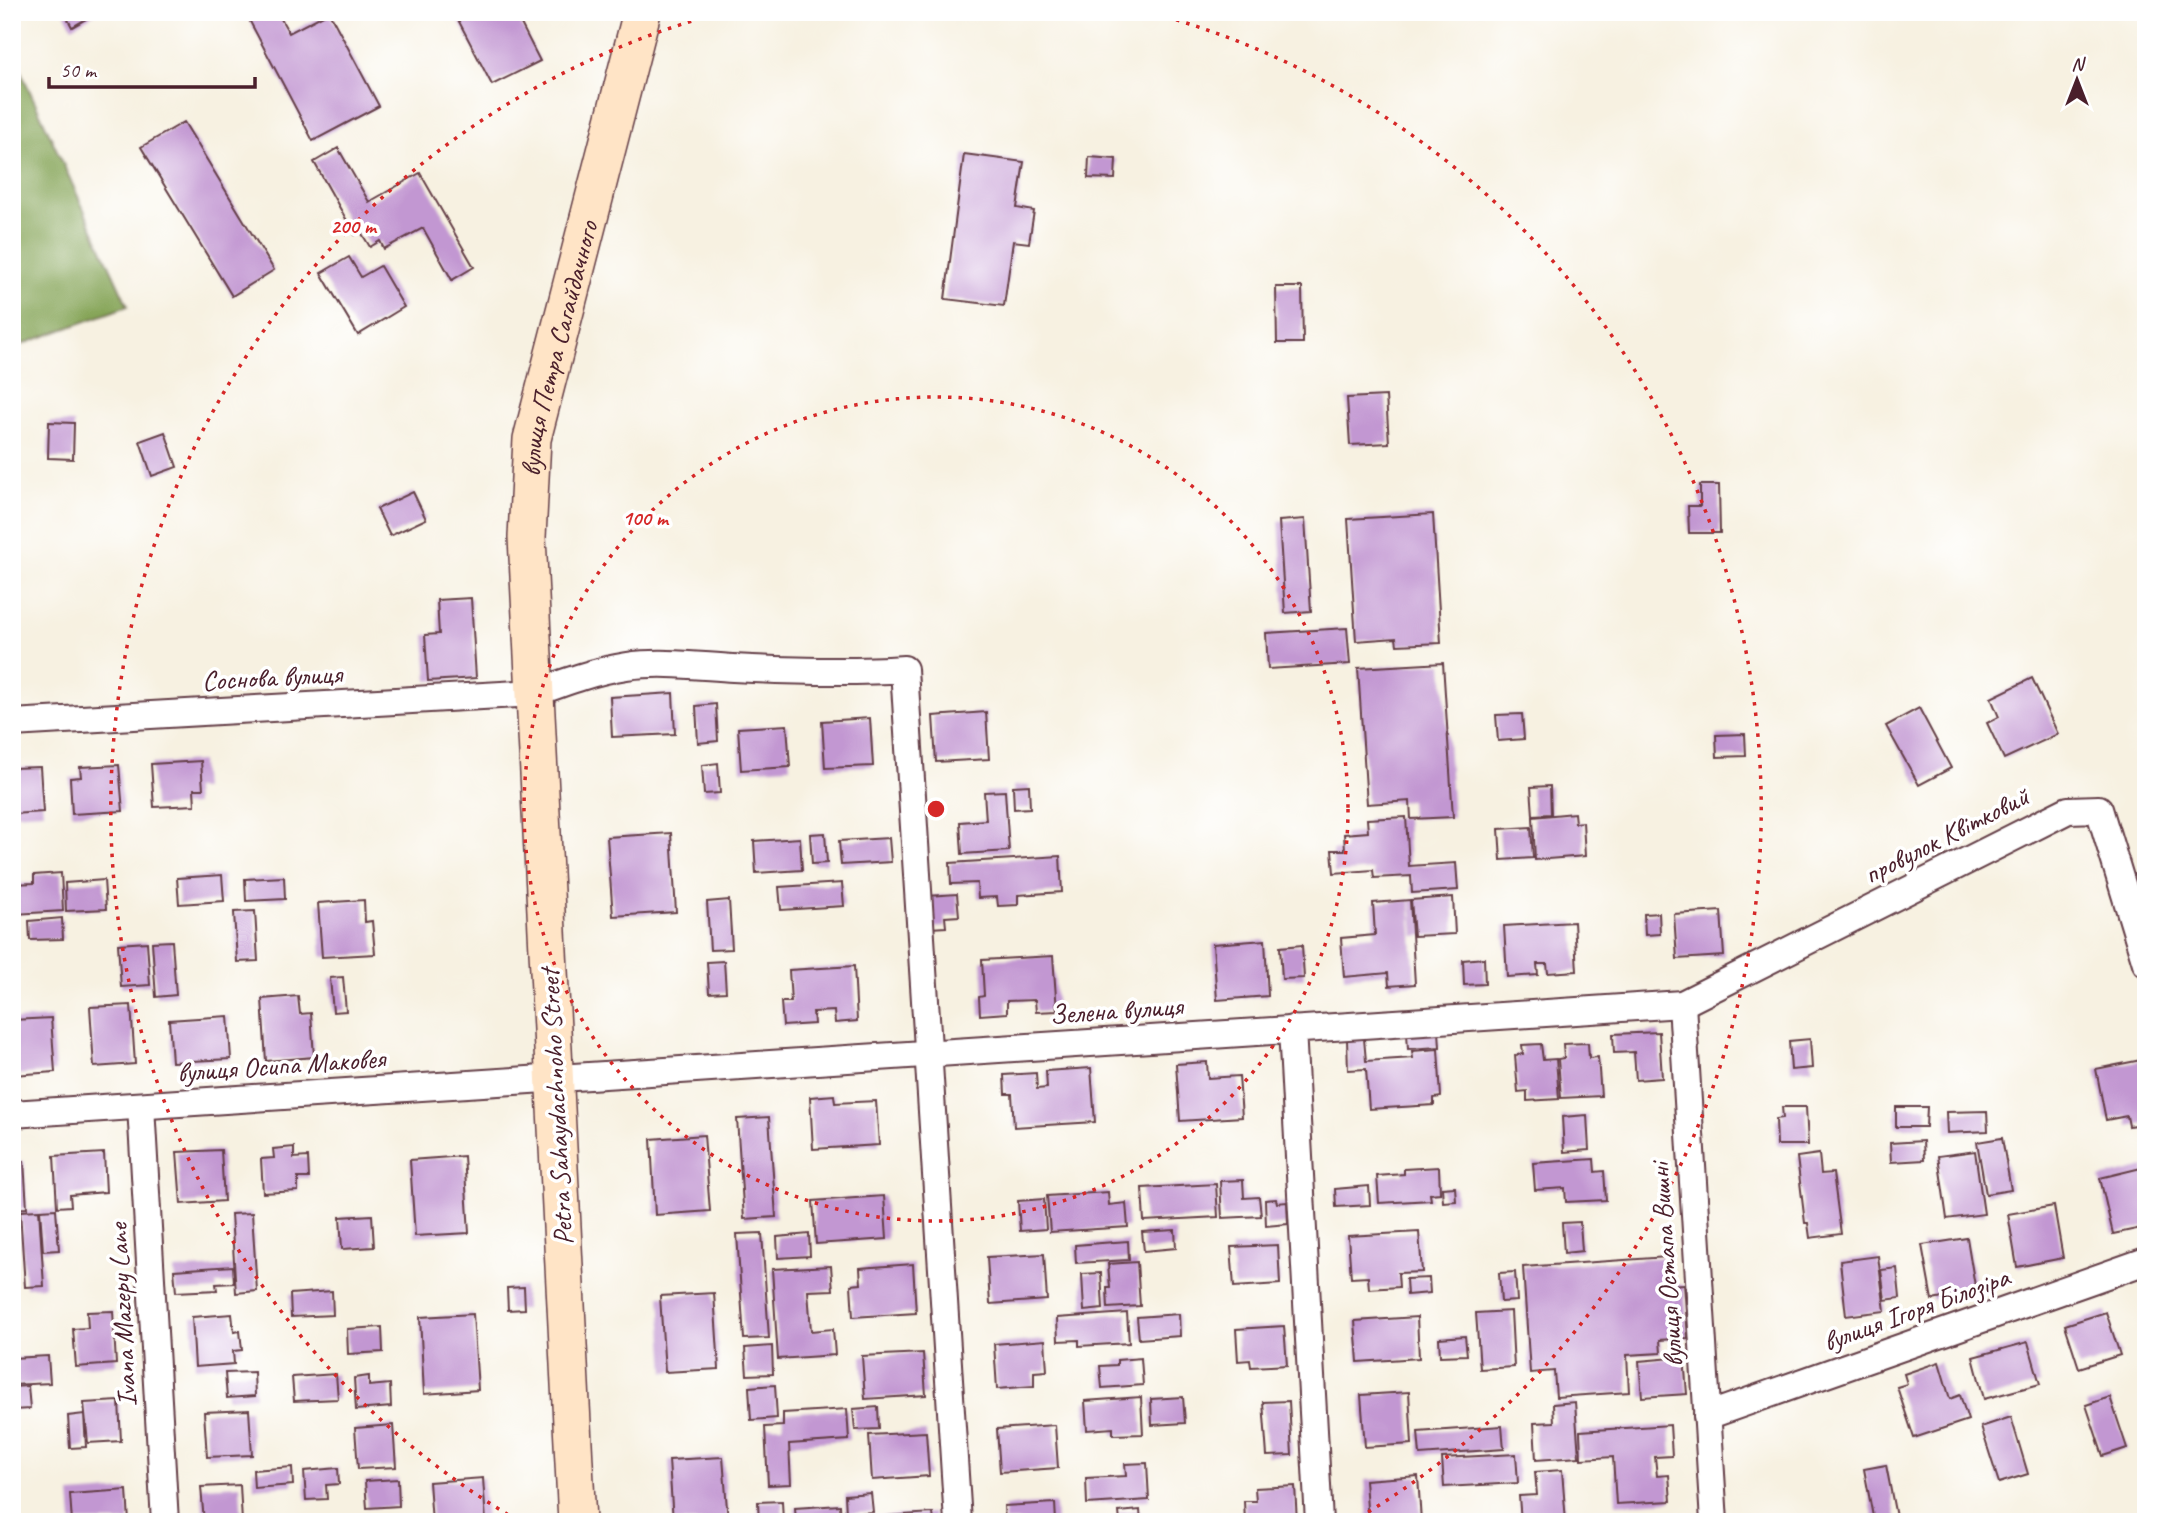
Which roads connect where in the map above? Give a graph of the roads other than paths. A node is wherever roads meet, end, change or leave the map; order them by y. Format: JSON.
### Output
{"nodes":[{"id":1,"x":642,"y":12,"type":"edge"},
{"id":2,"x":535,"y":693,"type":"junction"},
{"id":3,"x":12,"y":723,"type":"edge"},
{"id":4,"x":2146,"y":963,"type":"edge"},
{"id":5,"x":1682,"y":1004,"type":"junction"},
{"id":6,"x":1292,"y":1029,"type":"junction"},
{"id":7,"x":928,"y":1054,"type":"junction"},
{"id":8,"x":554,"y":1079,"type":"junction"},
{"id":9,"x":141,"y":1105,"type":"junction"},
{"id":10,"x":12,"y":1114,"type":"edge"},
{"id":11,"x":2146,"y":1261,"type":"edge"},
{"id":12,"x":1707,"y":1416,"type":"junction"},
{"id":13,"x":165,"y":1522,"type":"edge"},
{"id":14,"x":577,"y":1522,"type":"edge"},
{"id":15,"x":958,"y":1522,"type":"edge"},
{"id":16,"x":1319,"y":1522,"type":"edge"},
{"id":17,"x":1714,"y":1522,"type":"edge"}],
"edges":[{"from":1,"to":2,"type":"street","name":"вулиця Петра Сагайдачного"},
{"from":2,"to":3,"type":"street","name":"Соснова вулиця"},
{"from":2,"to":7,"type":"street","name":"Соснова вулиця"},
{"from":2,"to":8,"type":"street","name":"Petra Sahaydachnoho Street"},
{"from":4,"to":5,"type":"street","name":"провулок Квітковий"},
{"from":5,"to":6,"type":"street","name":"Зелена вулиця"},
{"from":5,"to":12,"type":"street","name":"вулиця Остапа Вишні"},
{"from":6,"to":7,"type":"street","name":"Зелена вулиця"},
{"from":6,"to":16,"type":"street"},
{"from":7,"to":8,"type":"street","name":"Зелена вулиця"},
{"from":7,"to":15,"type":"street"},
{"from":8,"to":9,"type":"street","name":"вулиця Осипа Маковея"},
{"from":8,"to":14,"type":"street","name":"Petra Sahaydachnoho Street"},
{"from":9,"to":10,"type":"street","name":"вулиця Осипа Маковея"},
{"from":9,"to":13,"type":"street","name":"Ivana Mazepy Lane"},
{"from":11,"to":12,"type":"street","name":"вулиця Ігоря Білозіра"},
{"from":12,"to":17,"type":"street","name":"вулиця Остапа Вишні"}]}
